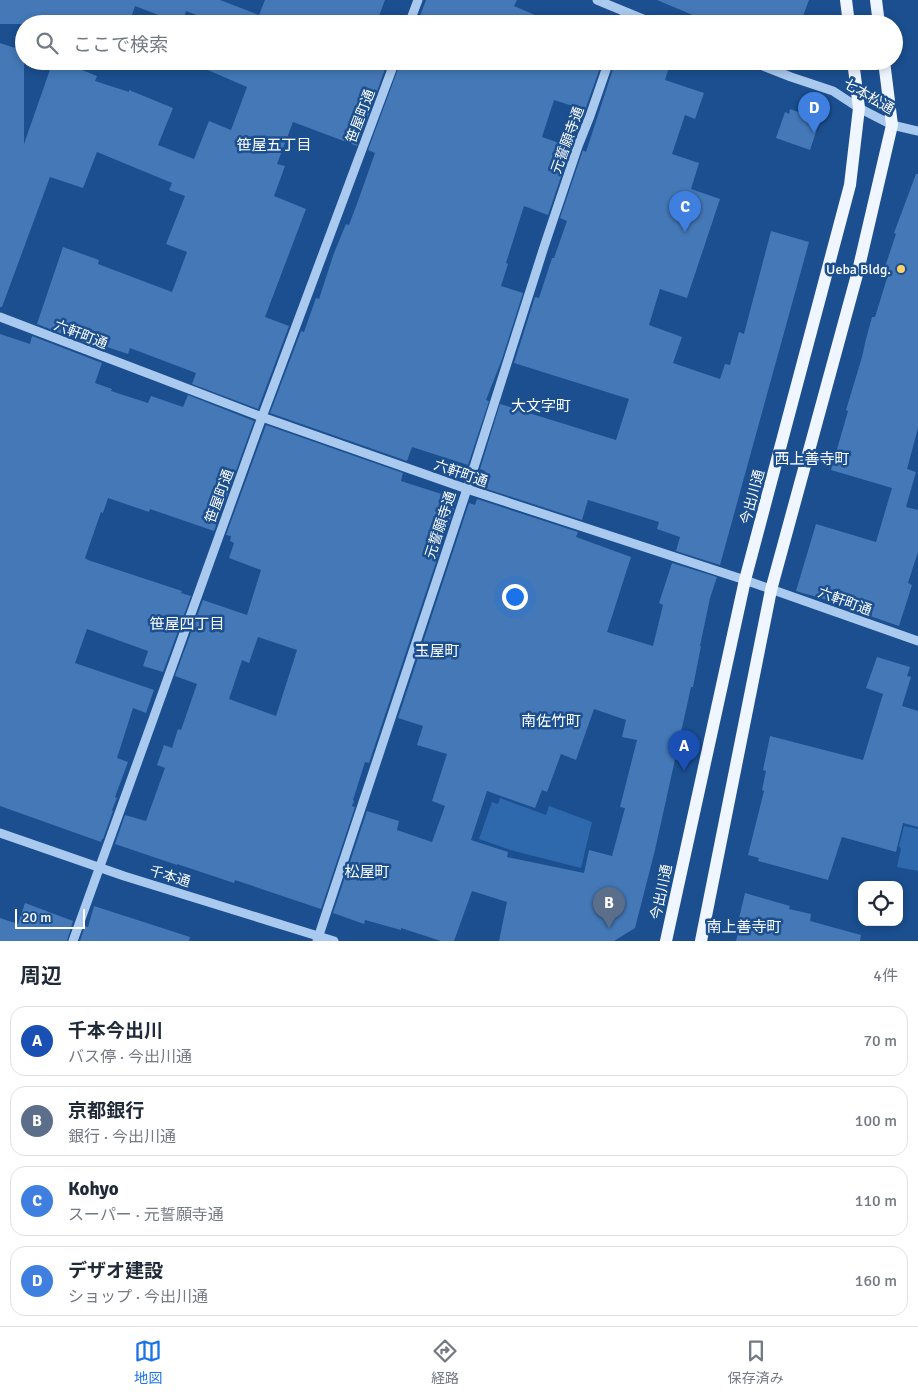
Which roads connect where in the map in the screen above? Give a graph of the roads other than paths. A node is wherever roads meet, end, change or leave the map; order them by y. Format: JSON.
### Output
{"nodes":[{"id":1,"x":418,"y":0,"type":"edge"},
{"id":2,"x":597,"y":0,"type":"edge"},
{"id":3,"x":846,"y":0,"type":"edge"},
{"id":4,"x":876,"y":0,"type":"edge"},
{"id":5,"x":626,"y":12,"type":"junction"},
{"id":6,"x":412,"y":15,"type":"edge"},
{"id":7,"x":625,"y":15,"type":"edge"},
{"id":8,"x":633,"y":15,"type":"edge"},
{"id":9,"x":848,"y":15,"type":"edge"},
{"id":10,"x":878,"y":15,"type":"edge"},
{"id":11,"x":392,"y":70,"type":"edge"},
{"id":12,"x":606,"y":70,"type":"edge"},
{"id":13,"x":772,"y":70,"type":"edge"},
{"id":14,"x":854,"y":70,"type":"edge"},
{"id":15,"x":885,"y":70,"type":"edge"},
{"id":16,"x":859,"y":108,"type":"junction"},
{"id":17,"x":892,"y":125,"type":"junction"},
{"id":18,"x":918,"y":130,"type":"edge"},
{"id":19,"x":0,"y":317,"type":"edge"},
{"id":20,"x":262,"y":417,"type":"junction"},
{"id":21,"x":467,"y":489,"type":"junction"},
{"id":22,"x":745,"y":580,"type":"junction"},
{"id":23,"x":771,"y":590,"type":"junction"},
{"id":24,"x":918,"y":641,"type":"edge"},
{"id":25,"x":0,"y":833,"type":"edge"},
{"id":26,"x":100,"y":868,"type":"junction"},
{"id":27,"x":318,"y":939,"type":"edge"},
{"id":28,"x":72,"y":941,"type":"edge"},
{"id":29,"x":334,"y":941,"type":"edge"},
{"id":30,"x":666,"y":941,"type":"edge"},
{"id":31,"x":701,"y":941,"type":"edge"}],
"edges":[{"from":1,"to":6,"type":"street"},
{"from":2,"to":5,"type":"street"},
{"from":3,"to":9,"type":"main road"},
{"from":4,"to":10,"type":"main road"},
{"from":5,"to":7,"type":"street"},
{"from":5,"to":8,"type":"street"},
{"from":11,"to":20,"type":"street","name":"笹屋町通"},
{"from":12,"to":21,"type":"street","name":"元誓願寺通"},
{"from":13,"to":16,"type":"street","name":"七本松通"},
{"from":14,"to":16,"type":"main road","name":"今出川通"},
{"from":15,"to":17,"type":"main road"},
{"from":16,"to":17,"type":"street","name":"七本松通"},
{"from":16,"to":22,"type":"main road","name":"今出川通"},
{"from":17,"to":18,"type":"street","name":"七本松通"},
{"from":17,"to":23,"type":"main road"},
{"from":19,"to":20,"type":"street","name":"六軒町通"},
{"from":20,"to":21,"type":"street","name":"六軒町通"},
{"from":20,"to":26,"type":"street","name":"笹屋町通"},
{"from":21,"to":22,"type":"street","name":"六軒町通"},
{"from":21,"to":27,"type":"street","name":"元誓願寺通"},
{"from":22,"to":23,"type":"street","name":"六軒町通"},
{"from":22,"to":30,"type":"main road","name":"今出川通"},
{"from":23,"to":24,"type":"street","name":"六軒町通"},
{"from":23,"to":31,"type":"main road"},
{"from":25,"to":26,"type":"street","name":"千本通"},
{"from":26,"to":27,"type":"street","name":"千本通"},
{"from":26,"to":28,"type":"street","name":"笹屋町通"},
{"from":27,"to":29,"type":"street","name":"千本通"}]}
